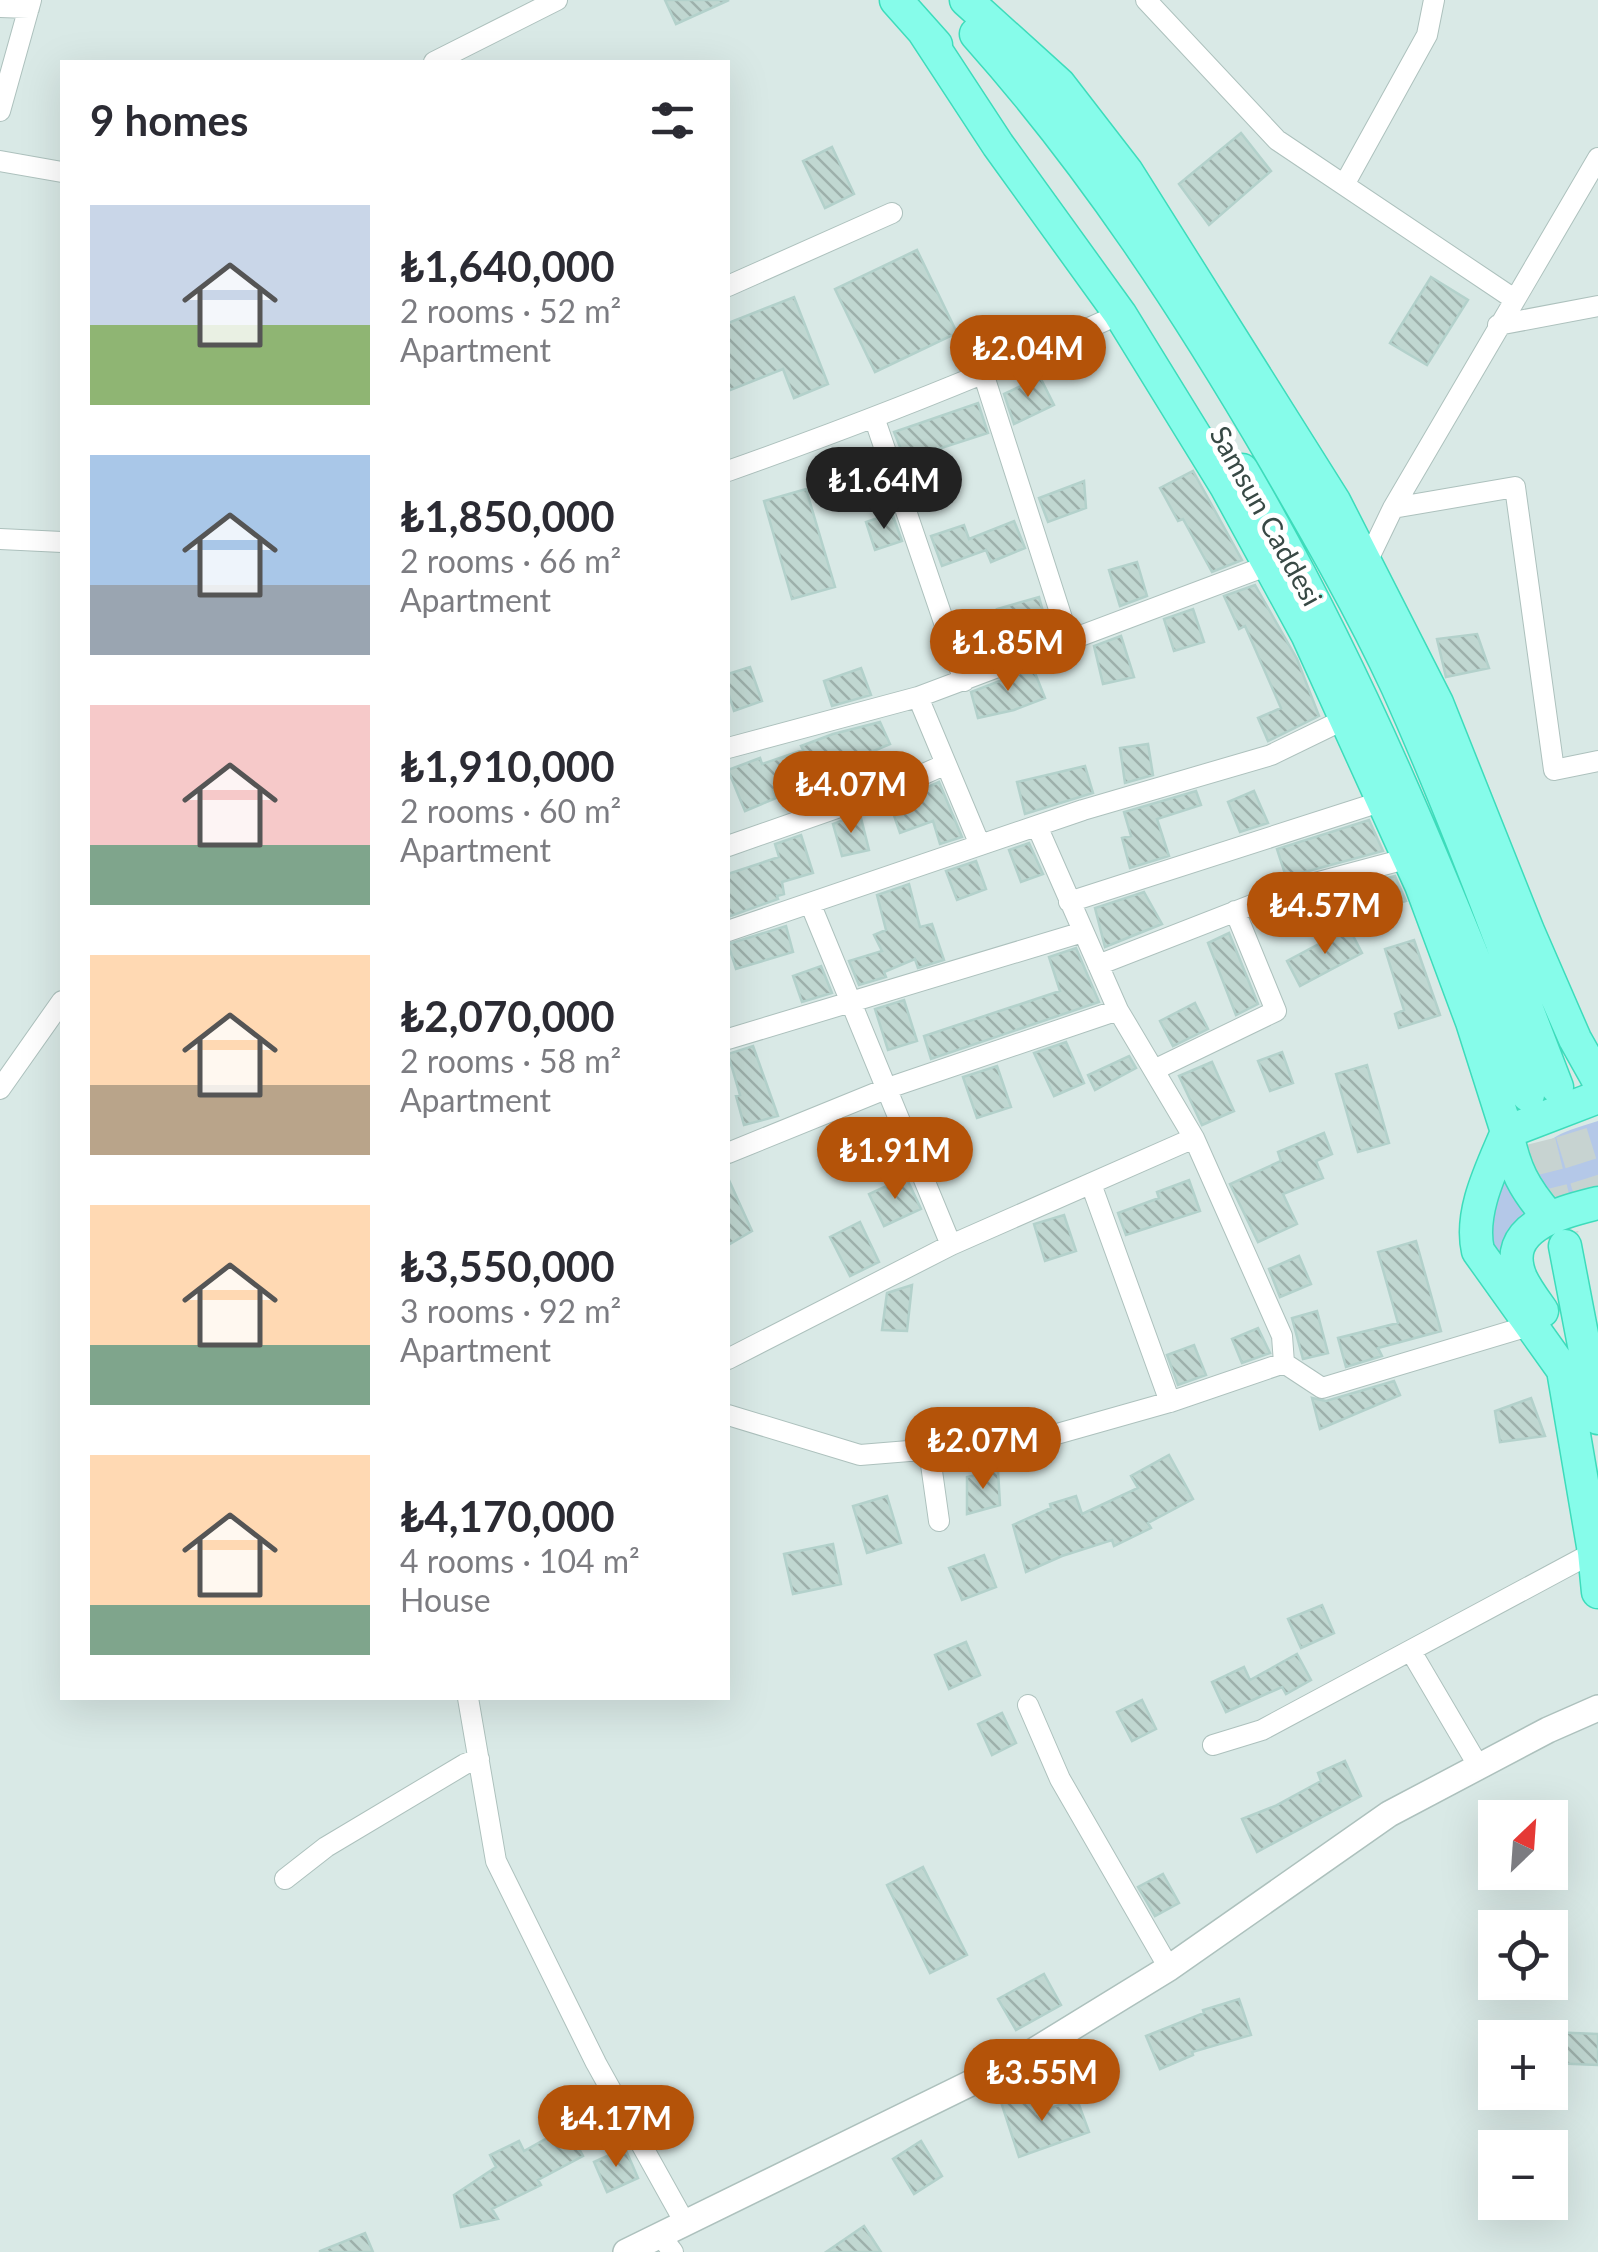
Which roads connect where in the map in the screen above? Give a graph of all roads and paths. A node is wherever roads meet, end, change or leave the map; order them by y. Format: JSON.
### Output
{"nodes":[{"id":1,"x":557,"y":0,"type":"edge"},
{"id":2,"x":896,"y":0,"type":"edge"},
{"id":3,"x":946,"y":0,"type":"edge"},
{"id":4,"x":966,"y":0,"type":"edge"},
{"id":5,"x":1146,"y":0,"type":"edge"},
{"id":6,"x":1434,"y":0,"type":"edge"},
{"id":7,"x":30,"y":4,"type":"edge"},
{"id":8,"x":0,"y":7,"type":"edge"},
{"id":9,"x":924,"y":32,"type":"junction"},
{"id":10,"x":438,"y":60,"type":"edge"},
{"id":11,"x":0,"y":110,"type":"edge"},
{"id":12,"x":1598,"y":158,"type":"edge"},
{"id":13,"x":0,"y":162,"type":"edge"},
{"id":14,"x":60,"y":172,"type":"edge"},
{"id":15,"x":1344,"y":186,"type":"junction"},
{"id":16,"x":892,"y":213,"type":"dead end"},
{"id":17,"x":730,"y":285,"type":"edge"},
{"id":18,"x":1514,"y":299,"type":"junction"},
{"id":19,"x":1598,"y":306,"type":"edge"},
{"id":20,"x":1120,"y":314,"type":"junction"},
{"id":21,"x":1498,"y":324,"type":"junction"},
{"id":22,"x":984,"y":376,"type":"junction"},
{"id":23,"x":875,"y":420,"type":"junction"},
{"id":24,"x":730,"y":470,"type":"edge"},
{"id":25,"x":1393,"y":508,"type":"junction"},
{"id":26,"x":0,"y":539,"type":"edge"},
{"id":27,"x":60,"y":542,"type":"edge"},
{"id":28,"x":1366,"y":564,"type":"junction"},
{"id":29,"x":1269,"y":565,"type":"junction"},
{"id":30,"x":1069,"y":640,"type":"junction"},
{"id":31,"x":964,"y":681,"type":"junction"},
{"id":32,"x":918,"y":696,"type":"junction"},
{"id":33,"x":1345,"y":719,"type":"junction"},
{"id":34,"x":730,"y":747,"type":"edge"},
{"id":35,"x":1598,"y":761,"type":"edge"},
{"id":36,"x":946,"y":764,"type":"junction"},
{"id":37,"x":1383,"y":801,"type":"junction"},
{"id":38,"x":1037,"y":826,"type":"junction"},
{"id":39,"x":730,"y":845,"type":"edge"},
{"id":40,"x":980,"y":845,"type":"junction"},
{"id":41,"x":1409,"y":858,"type":"junction"},
{"id":42,"x":1069,"y":902,"type":"junction"},
{"id":43,"x":810,"y":903,"type":"junction"},
{"id":44,"x":1234,"y":912,"type":"junction"},
{"id":45,"x":730,"y":930,"type":"edge"},
{"id":46,"x":1082,"y":932,"type":"junction"},
{"id":47,"x":1098,"y":965,"type":"junction"},
{"id":48,"x":851,"y":1002,"type":"junction"},
{"id":49,"x":60,"y":1004,"type":"edge"},
{"id":50,"x":1118,"y":1010,"type":"junction"},
{"id":51,"x":730,"y":1038,"type":"edge"},
{"id":52,"x":1154,"y":1070,"type":"junction"},
{"id":53,"x":1598,"y":1080,"type":"edge"},
{"id":54,"x":888,"y":1088,"type":"junction"},
{"id":55,"x":0,"y":1089,"type":"edge"},
{"id":56,"x":1598,"y":1098,"type":"edge"},
{"id":57,"x":1507,"y":1132,"type":"junction"},
{"id":58,"x":1194,"y":1138,"type":"junction"},
{"id":59,"x":730,"y":1152,"type":"edge"},
{"id":60,"x":1091,"y":1184,"type":"junction"},
{"id":61,"x":1598,"y":1203,"type":"edge"},
{"id":62,"x":1548,"y":1216,"type":"junction"},
{"id":63,"x":951,"y":1244,"type":"junction"},
{"id":64,"x":1566,"y":1246,"type":"tunnel mouth"},
{"id":65,"x":1532,"y":1325,"type":"junction"},
{"id":66,"x":730,"y":1359,"type":"edge"},
{"id":67,"x":1284,"y":1364,"type":"junction"},
{"id":68,"x":1170,"y":1402,"type":"junction"},
{"id":69,"x":730,"y":1416,"type":"edge"},
{"id":70,"x":1598,"y":1418,"type":"edge"},
{"id":71,"x":929,"y":1450,"type":"junction"},
{"id":72,"x":939,"y":1521,"type":"dead end"},
{"id":73,"x":1594,"y":1552,"type":"junction"},
{"id":74,"x":1598,"y":1592,"type":"edge"},
{"id":75,"x":1412,"y":1652,"type":"junction"},
{"id":76,"x":468,"y":1700,"type":"edge"},
{"id":77,"x":1028,"y":1706,"type":"dead end"},
{"id":78,"x":1598,"y":1708,"type":"edge"},
{"id":79,"x":1213,"y":1745,"type":"dead end"},
{"id":80,"x":479,"y":1759,"type":"junction"},
{"id":81,"x":1479,"y":1767,"type":"junction"},
{"id":82,"x":285,"y":1879,"type":"dead end"},
{"id":83,"x":1169,"y":1968,"type":"junction"},
{"id":84,"x":684,"y":2223,"type":"junction"},
{"id":85,"x":666,"y":2244,"type":"edge"},
{"id":86,"x":626,"y":2252,"type":"edge"}],
"edges":[{"from":1,"to":10,"type":"street"},
{"from":2,"to":9,"type":"highway","name":"Samsun Caddesi"},
{"from":3,"to":9,"type":"highway","name":"Samsun Caddesi"},
{"from":4,"to":28,"type":"highway"},
{"from":5,"to":15,"type":"street"},
{"from":6,"to":15,"type":"street"},
{"from":7,"to":8,"type":"street"},
{"from":7,"to":11,"type":"street"},
{"from":9,"to":20,"type":"highway"},
{"from":12,"to":18,"type":"street"},
{"from":13,"to":14,"type":"street"},
{"from":15,"to":18,"type":"street"},
{"from":16,"to":17,"type":"street"},
{"from":18,"to":21,"type":"street"},
{"from":19,"to":21,"type":"street"},
{"from":20,"to":22,"type":"street"},
{"from":20,"to":29,"type":"highway"},
{"from":21,"to":25,"type":"street"},
{"from":22,"to":23,"type":"street"},
{"from":22,"to":30,"type":"street"},
{"from":23,"to":24,"type":"street"},
{"from":23,"to":31,"type":"street"},
{"from":25,"to":28,"type":"street"},
{"from":25,"to":35,"type":"street"},
{"from":26,"to":27,"type":"street"},
{"from":28,"to":53,"type":"highway"},
{"from":29,"to":30,"type":"street"},
{"from":29,"to":33,"type":"highway"},
{"from":30,"to":31,"type":"street"},
{"from":31,"to":32,"type":"street"},
{"from":32,"to":34,"type":"street"},
{"from":32,"to":36,"type":"street"},
{"from":33,"to":37,"type":"highway"},
{"from":33,"to":38,"type":"street"},
{"from":36,"to":39,"type":"street"},
{"from":36,"to":40,"type":"street"},
{"from":37,"to":41,"type":"highway"},
{"from":37,"to":42,"type":"street"},
{"from":38,"to":40,"type":"street"},
{"from":38,"to":42,"type":"street"},
{"from":40,"to":43,"type":"street"},
{"from":41,"to":44,"type":"street"},
{"from":41,"to":57,"type":"highway"},
{"from":42,"to":46,"type":"street"},
{"from":43,"to":45,"type":"street"},
{"from":43,"to":48,"type":"street"},
{"from":44,"to":47,"type":"street"},
{"from":44,"to":52,"type":"street"},
{"from":46,"to":47,"type":"street"},
{"from":46,"to":48,"type":"street"},
{"from":47,"to":50,"type":"street"},
{"from":48,"to":51,"type":"street"},
{"from":48,"to":54,"type":"street"},
{"from":49,"to":55,"type":"street"},
{"from":50,"to":52,"type":"street"},
{"from":50,"to":54,"type":"street"},
{"from":52,"to":58,"type":"street"},
{"from":54,"to":59,"type":"street"},
{"from":54,"to":63,"type":"street"},
{"from":56,"to":57,"type":"highway"},
{"from":57,"to":62,"type":"highway"},
{"from":57,"to":65,"type":"highway"},
{"from":58,"to":60,"type":"street"},
{"from":58,"to":67,"type":"street"},
{"from":60,"to":63,"type":"street"},
{"from":60,"to":68,"type":"street"},
{"from":61,"to":62,"type":"highway"},
{"from":62,"to":65,"type":"highway"},
{"from":63,"to":66,"type":"street"},
{"from":64,"to":70,"type":"highway"},
{"from":65,"to":67,"type":"street"},
{"from":65,"to":73,"type":"highway"},
{"from":67,"to":68,"type":"street"},
{"from":68,"to":71,"type":"street"},
{"from":69,"to":71,"type":"street"},
{"from":71,"to":72,"type":"street"},
{"from":73,"to":74,"type":"highway"},
{"from":73,"to":75,"type":"street"},
{"from":75,"to":79,"type":"street"},
{"from":75,"to":81,"type":"street"},
{"from":76,"to":80,"type":"street"},
{"from":77,"to":83,"type":"street"},
{"from":78,"to":81,"type":"street"},
{"from":80,"to":82,"type":"street"},
{"from":80,"to":84,"type":"street"},
{"from":81,"to":83,"type":"street"},
{"from":83,"to":84,"type":"street"},
{"from":84,"to":85,"type":"street"},
{"from":85,"to":86,"type":"street"}]}
